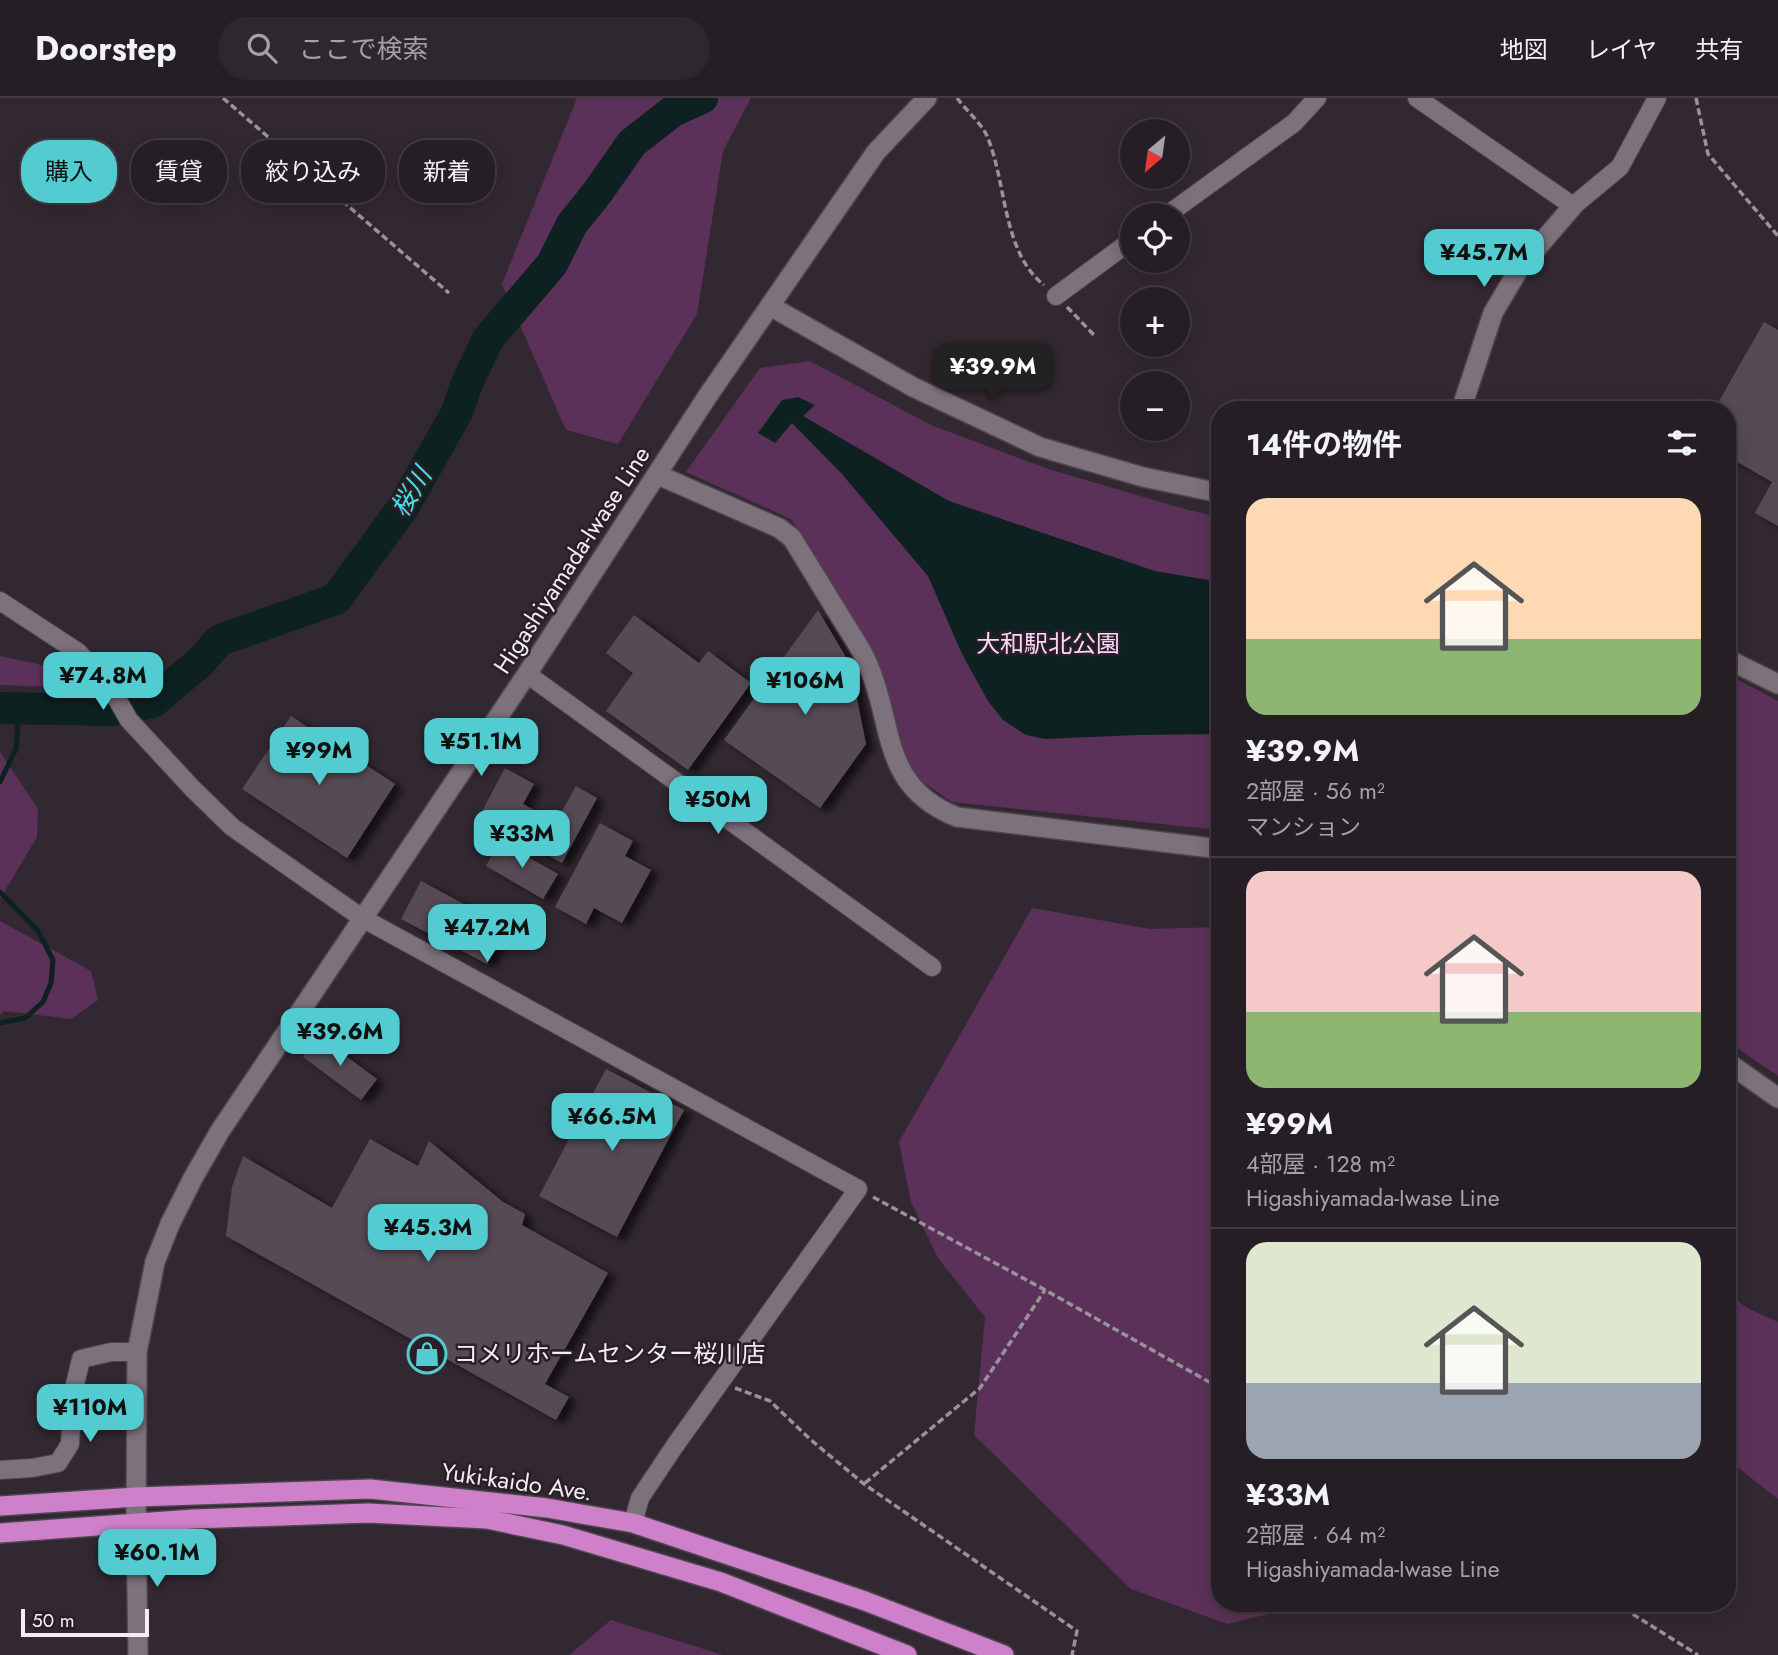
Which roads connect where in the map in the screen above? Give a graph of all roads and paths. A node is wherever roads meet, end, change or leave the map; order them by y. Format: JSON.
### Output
{"nodes":[{"id":1,"x":223,"y":98,"type":"edge"},
{"id":2,"x":927,"y":98,"type":"edge"},
{"id":3,"x":957,"y":98,"type":"edge"},
{"id":4,"x":1317,"y":98,"type":"edge"},
{"id":5,"x":1417,"y":98,"type":"edge"},
{"id":6,"x":1657,"y":98,"type":"edge"},
{"id":7,"x":1696,"y":98,"type":"edge"},
{"id":8,"x":1184,"y":203,"type":"edge"},
{"id":9,"x":1573,"y":206,"type":"junction"},
{"id":10,"x":1778,"y":236,"type":"edge"},
{"id":11,"x":1120,"y":249,"type":"edge"},
{"id":12,"x":449,"y":293,"type":"dead end"},
{"id":13,"x":1056,"y":296,"type":"junction"},
{"id":14,"x":770,"y":306,"type":"junction"},
{"id":15,"x":1095,"y":336,"type":"dead end"},
{"id":16,"x":1464,"y":401,"type":"edge"},
{"id":17,"x":658,"y":475,"type":"junction"},
{"id":18,"x":1211,"y":492,"type":"edge"},
{"id":19,"x":0,"y":601,"type":"edge"},
{"id":20,"x":1736,"y":663,"type":"edge"},
{"id":21,"x":527,"y":674,"type":"junction"},
{"id":22,"x":1778,"y":684,"type":"edge"},
{"id":23,"x":1211,"y":848,"type":"edge"},
{"id":24,"x":362,"y":918,"type":"junction"},
{"id":25,"x":932,"y":967,"type":"dead end"},
{"id":26,"x":1736,"y":1068,"type":"edge"},
{"id":27,"x":1778,"y":1098,"type":"edge"},
{"id":28,"x":858,"y":1189,"type":"junction"},
{"id":29,"x":1045,"y":1290,"type":"junction"},
{"id":30,"x":137,"y":1352,"type":"junction"},
{"id":31,"x":720,"y":1383,"type":"junction"},
{"id":32,"x":1211,"y":1383,"type":"edge"},
{"id":33,"x":0,"y":1470,"type":"edge"},
{"id":34,"x":864,"y":1484,"type":"junction"},
{"id":35,"x":136,"y":1497,"type":"junction"},
{"id":36,"x":0,"y":1506,"type":"edge"},
{"id":37,"x":633,"y":1523,"type":"junction"},
{"id":38,"x":136,"y":1524,"type":"junction"},
{"id":39,"x":0,"y":1533,"type":"edge"},
{"id":40,"x":1629,"y":1612,"type":"edge"},
{"id":41,"x":138,"y":1655,"type":"edge"},
{"id":42,"x":907,"y":1655,"type":"edge"},
{"id":43,"x":1004,"y":1655,"type":"edge"},
{"id":44,"x":1072,"y":1655,"type":"edge"},
{"id":45,"x":1698,"y":1655,"type":"edge"}],
"edges":[{"from":1,"to":12,"type":"path"},
{"from":2,"to":14,"type":"main road","name":"Higashiyamada-Iwase Line"},
{"from":3,"to":13,"type":"path"},
{"from":4,"to":8,"type":"street"},
{"from":5,"to":9,"type":"street"},
{"from":6,"to":9,"type":"street"},
{"from":7,"to":10,"type":"path"},
{"from":9,"to":16,"type":"main road"},
{"from":11,"to":13,"type":"street"},
{"from":13,"to":15,"type":"path"},
{"from":14,"to":17,"type":"main road","name":"Higashiyamada-Iwase Line"},
{"from":14,"to":18,"type":"main road"},
{"from":17,"to":21,"type":"main road","name":"Higashiyamada-Iwase Line"},
{"from":17,"to":23,"type":"main road"},
{"from":19,"to":24,"type":"street"},
{"from":20,"to":22,"type":"main road"},
{"from":21,"to":24,"type":"main road","name":"Higashiyamada-Iwase Line"},
{"from":21,"to":25,"type":"street"},
{"from":24,"to":28,"type":"street"},
{"from":24,"to":30,"type":"main road","name":"Higashiyamada-Iwase Line"},
{"from":26,"to":27,"type":"main road"},
{"from":28,"to":29,"type":"path"},
{"from":28,"to":31,"type":"street"},
{"from":29,"to":32,"type":"path"},
{"from":29,"to":34,"type":"path"},
{"from":30,"to":33,"type":"street"},
{"from":30,"to":35,"type":"main road","name":"Higashiyamada-Iwase Line"},
{"from":31,"to":34,"type":"path"},
{"from":31,"to":37,"type":"street"},
{"from":34,"to":44,"type":"path"},
{"from":35,"to":36,"type":"highway","name":"Yuki-kaido Ave."},
{"from":35,"to":37,"type":"highway","name":"Yuki-kaido Ave."},
{"from":35,"to":38,"type":"main road","name":"Higashiyamada-Iwase Line"},
{"from":37,"to":43,"type":"highway","name":"Yuki-kaido Ave."},
{"from":38,"to":39,"type":"highway","name":"Yuki-kaido Ave."},
{"from":38,"to":41,"type":"main road","name":"Higashiyamada-Iwase Line"},
{"from":38,"to":42,"type":"highway","name":"Yuki-kaido Ave."},
{"from":40,"to":45,"type":"path"}]}
